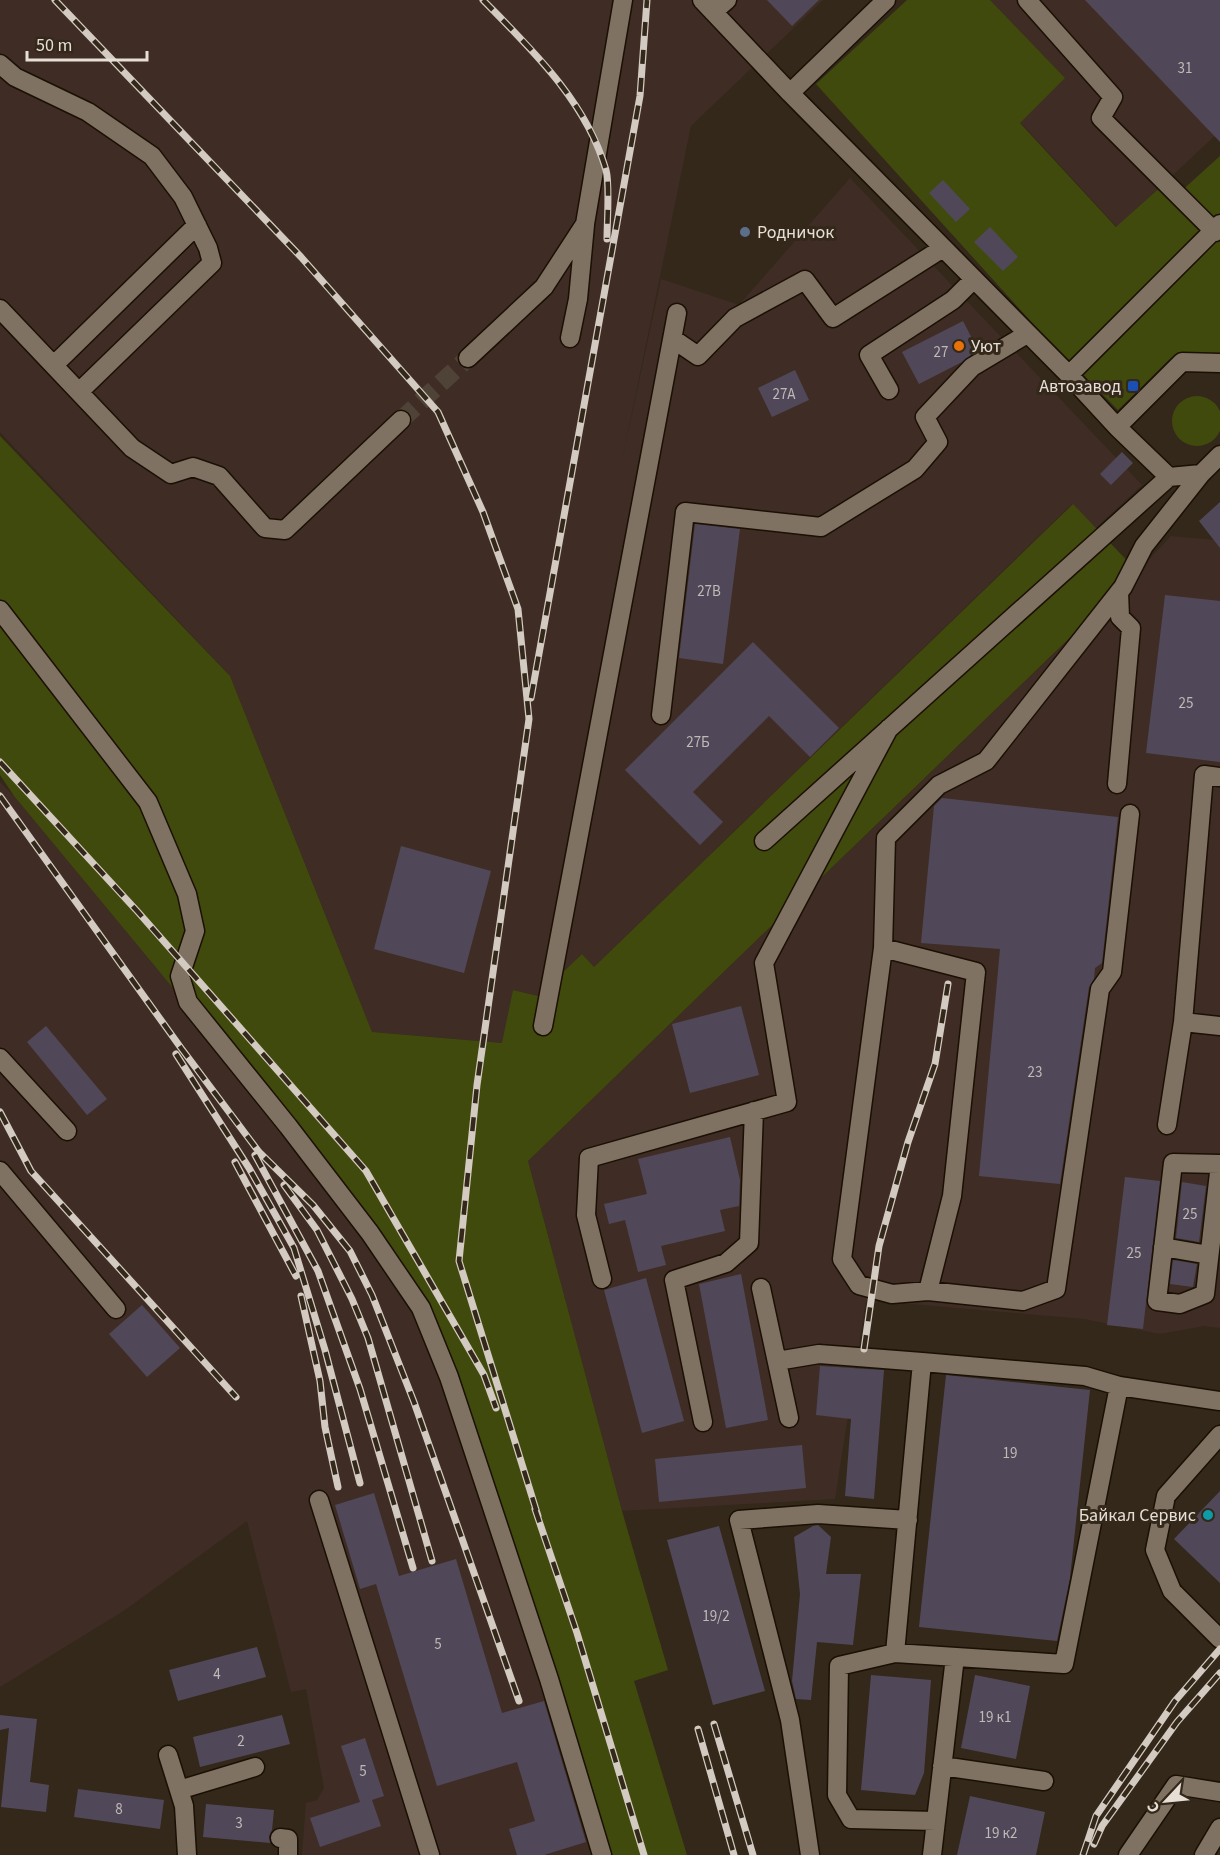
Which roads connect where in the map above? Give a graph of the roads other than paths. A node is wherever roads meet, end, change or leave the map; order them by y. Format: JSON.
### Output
{"nodes":[{"id":1,"x":623,"y":0,"type":"edge"},
{"id":2,"x":886,"y":0,"type":"edge"},
{"id":3,"x":1027,"y":0,"type":"edge"},
{"id":4,"x":714,"y":4,"type":"edge"},
{"id":5,"x":0,"y":64,"type":"edge"},
{"id":6,"x":790,"y":93,"type":"junction"},
{"id":7,"x":585,"y":224,"type":"junction"},
{"id":8,"x":197,"y":225,"type":"junction"},
{"id":9,"x":1217,"y":228,"type":"edge"},
{"id":10,"x":943,"y":248,"type":"junction"},
{"id":11,"x":974,"y":279,"type":"junction"},
{"id":12,"x":0,"y":309,"type":"edge"},
{"id":13,"x":677,"y":313,"type":"dead end"},
{"id":14,"x":1027,"y":334,"type":"junction"},
{"id":15,"x":570,"y":338,"type":"dead end"},
{"id":16,"x":673,"y":339,"type":"junction"},
{"id":17,"x":468,"y":358,"type":"tunnel mouth"},
{"id":18,"x":1220,"y":363,"type":"edge"},
{"id":19,"x":54,"y":365,"type":"junction"},
{"id":20,"x":1069,"y":375,"type":"junction"},
{"id":21,"x":889,"y":390,"type":"dead end"},
{"id":22,"x":80,"y":392,"type":"junction"},
{"id":23,"x":401,"y":420,"type":"tunnel mouth"},
{"id":24,"x":1117,"y":427,"type":"junction"},
{"id":25,"x":1220,"y":455,"type":"edge"},
{"id":26,"x":1200,"y":474,"type":"junction"},
{"id":27,"x":1169,"y":477,"type":"junction"},
{"id":28,"x":1119,"y":592,"type":"junction"},
{"id":29,"x":0,"y":610,"type":"edge"},
{"id":30,"x":662,"y":716,"type":"dead end"},
{"id":31,"x":889,"y":728,"type":"junction"},
{"id":32,"x":1220,"y":777,"type":"edge"},
{"id":33,"x":1117,"y":784,"type":"dead end"},
{"id":34,"x":1131,"y":814,"type":"dead end"},
{"id":35,"x":764,"y":841,"type":"dead end"},
{"id":36,"x":883,"y":948,"type":"junction"},
{"id":37,"x":1183,"y":1022,"type":"junction"},
{"id":38,"x":543,"y":1026,"type":"dead end"},
{"id":39,"x":1220,"y":1026,"type":"edge"},
{"id":40,"x":0,"y":1058,"type":"edge"},
{"id":41,"x":754,"y":1111,"type":"junction"},
{"id":42,"x":1167,"y":1125,"type":"dead end"},
{"id":43,"x":67,"y":1131,"type":"dead end"},
{"id":44,"x":1220,"y":1164,"type":"edge"},
{"id":45,"x":0,"y":1172,"type":"edge"},
{"id":46,"x":1164,"y":1247,"type":"junction"},
{"id":47,"x":1209,"y":1255,"type":"junction"},
{"id":48,"x":602,"y":1279,"type":"dead end"},
{"id":49,"x":761,"y":1288,"type":"dead end"},
{"id":50,"x":928,"y":1291,"type":"junction"},
{"id":51,"x":116,"y":1309,"type":"dead end"},
{"id":52,"x":777,"y":1361,"type":"junction"},
{"id":53,"x":922,"y":1362,"type":"junction"},
{"id":54,"x":1119,"y":1386,"type":"junction"},
{"id":55,"x":1220,"y":1401,"type":"edge"},
{"id":56,"x":789,"y":1418,"type":"dead end"},
{"id":57,"x":703,"y":1422,"type":"dead end"},
{"id":58,"x":1220,"y":1435,"type":"edge"},
{"id":59,"x":319,"y":1500,"type":"dead end"},
{"id":60,"x":908,"y":1520,"type":"junction"},
{"id":61,"x":1220,"y":1639,"type":"edge"},
{"id":62,"x":895,"y":1653,"type":"junction"},
{"id":63,"x":955,"y":1657,"type":"junction"},
{"id":64,"x":168,"y":1755,"type":"dead end"},
{"id":65,"x":942,"y":1766,"type":"junction"},
{"id":66,"x":255,"y":1767,"type":"dead end"},
{"id":67,"x":1044,"y":1781,"type":"dead end"},
{"id":68,"x":179,"y":1790,"type":"junction"},
{"id":69,"x":1220,"y":1791,"type":"edge"},
{"id":70,"x":936,"y":1821,"type":"junction"},
{"id":71,"x":1220,"y":1828,"type":"edge"},
{"id":72,"x":280,"y":1838,"type":"dead end"},
{"id":73,"x":187,"y":1855,"type":"edge"},
{"id":74,"x":288,"y":1855,"type":"edge"},
{"id":75,"x":430,"y":1855,"type":"edge"},
{"id":76,"x":602,"y":1855,"type":"edge"},
{"id":77,"x":810,"y":1855,"type":"edge"},
{"id":78,"x":932,"y":1855,"type":"edge"},
{"id":79,"x":1128,"y":1855,"type":"edge"},
{"id":80,"x":1204,"y":1855,"type":"edge"}],
"edges":[{"from":1,"to":7,"type":"street"},
{"from":2,"to":6,"type":"street"},
{"from":3,"to":9,"type":"street"},
{"from":4,"to":6,"type":"street"},
{"from":5,"to":8,"type":"street"},
{"from":6,"to":10,"type":"street"},
{"from":7,"to":15,"type":"street"},
{"from":7,"to":17,"type":"street"},
{"from":8,"to":19,"type":"street"},
{"from":8,"to":22,"type":"street"},
{"from":9,"to":20,"type":"street"},
{"from":10,"to":11,"type":"street"},
{"from":10,"to":16,"type":"street"},
{"from":11,"to":14,"type":"street"},
{"from":11,"to":21,"type":"street"},
{"from":12,"to":19,"type":"street"},
{"from":13,"to":16,"type":"street"},
{"from":14,"to":20,"type":"street"},
{"from":14,"to":30,"type":"street"},
{"from":16,"to":38,"type":"street"},
{"from":18,"to":24,"type":"street"},
{"from":19,"to":22,"type":"street"},
{"from":20,"to":24,"type":"street"},
{"from":22,"to":23,"type":"street"},
{"from":24,"to":27,"type":"street"},
{"from":25,"to":26,"type":"street"},
{"from":26,"to":27,"type":"street"},
{"from":26,"to":28,"type":"street"},
{"from":27,"to":31,"type":"street"},
{"from":28,"to":33,"type":"street"},
{"from":28,"to":36,"type":"street"},
{"from":29,"to":76,"type":"street"},
{"from":31,"to":35,"type":"street"},
{"from":31,"to":41,"type":"street"},
{"from":32,"to":37,"type":"street"},
{"from":34,"to":50,"type":"street"},
{"from":36,"to":50,"type":"street"},
{"from":36,"to":50,"type":"street"},
{"from":37,"to":39,"type":"street"},
{"from":37,"to":42,"type":"street"},
{"from":40,"to":43,"type":"street"},
{"from":41,"to":48,"type":"street"},
{"from":41,"to":57,"type":"street"},
{"from":44,"to":46,"type":"street"},
{"from":44,"to":47,"type":"street"},
{"from":45,"to":51,"type":"street"},
{"from":46,"to":47,"type":"street"},
{"from":46,"to":47,"type":"street"},
{"from":49,"to":52,"type":"street"},
{"from":52,"to":53,"type":"street"},
{"from":52,"to":56,"type":"street"},
{"from":53,"to":54,"type":"street"},
{"from":53,"to":60,"type":"street"},
{"from":54,"to":55,"type":"street"},
{"from":54,"to":63,"type":"street"},
{"from":58,"to":61,"type":"street"},
{"from":59,"to":75,"type":"street"},
{"from":60,"to":62,"type":"street"},
{"from":60,"to":77,"type":"street"},
{"from":62,"to":63,"type":"street"},
{"from":62,"to":70,"type":"street"},
{"from":63,"to":65,"type":"street"},
{"from":64,"to":68,"type":"street"},
{"from":65,"to":67,"type":"street"},
{"from":65,"to":70,"type":"street"},
{"from":66,"to":68,"type":"street"},
{"from":68,"to":73,"type":"street"},
{"from":69,"to":79,"type":"street"},
{"from":70,"to":78,"type":"street"},
{"from":71,"to":80,"type":"street"},
{"from":72,"to":74,"type":"street"}]}
